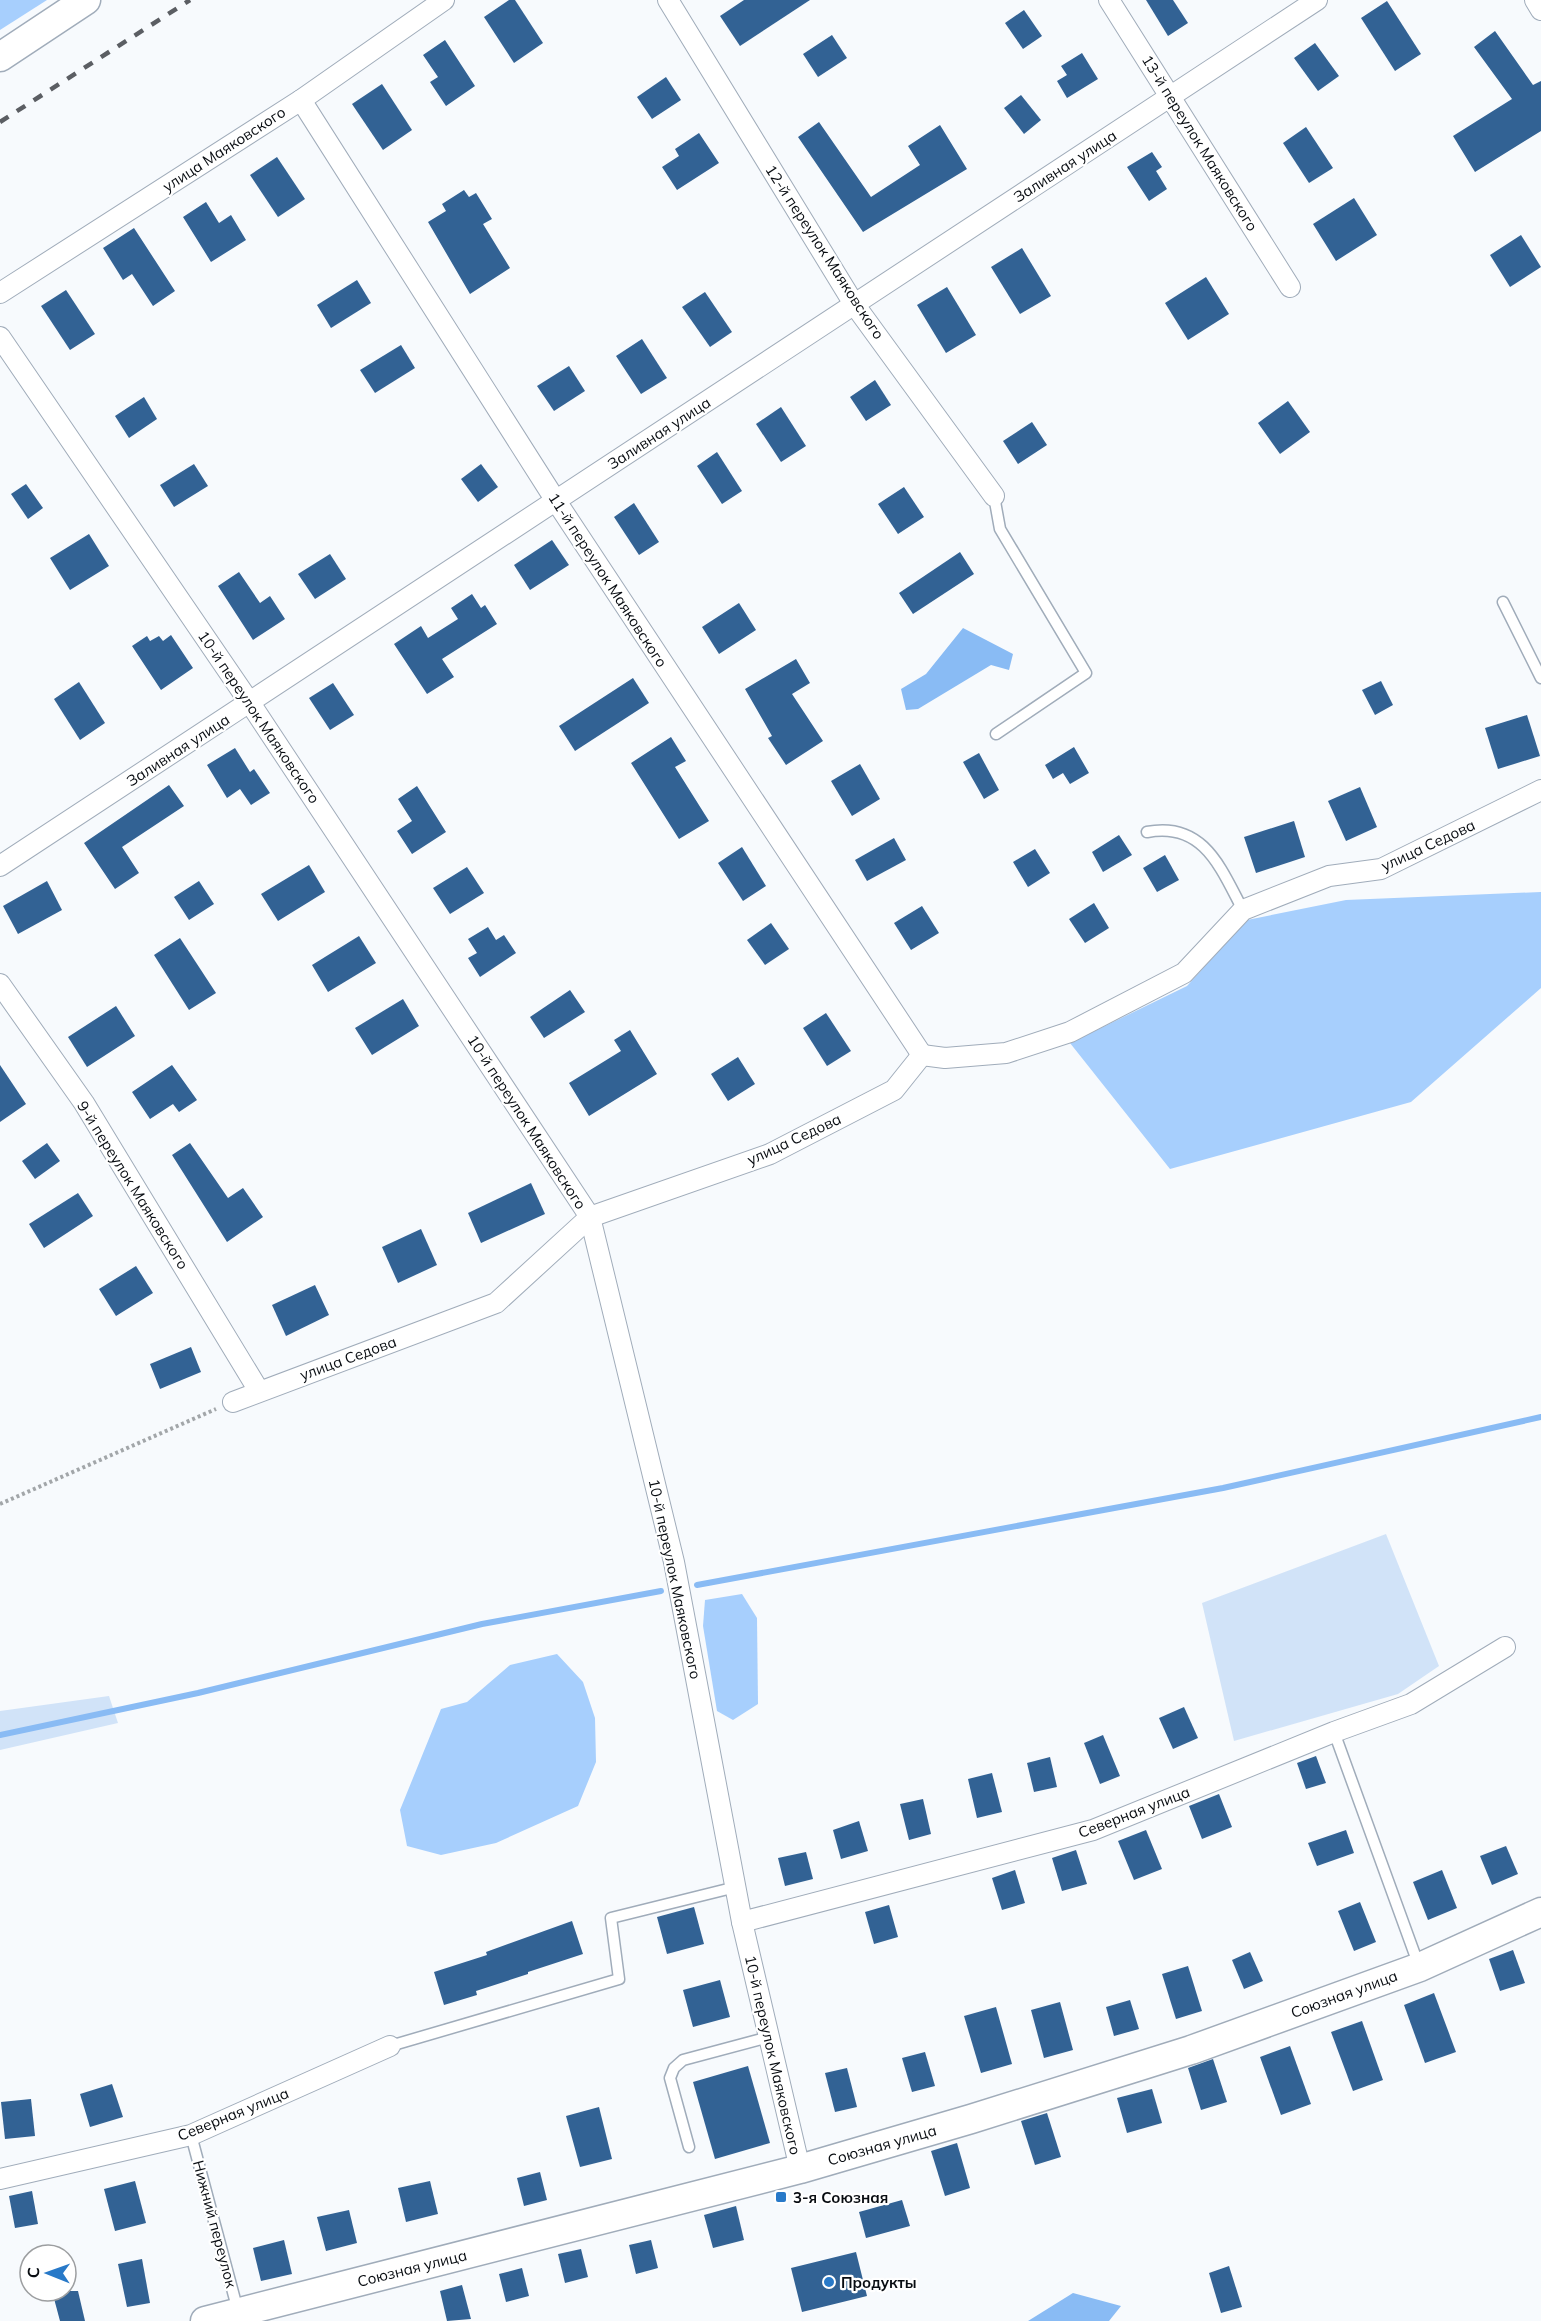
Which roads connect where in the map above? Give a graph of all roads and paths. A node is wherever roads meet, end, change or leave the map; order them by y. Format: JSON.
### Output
{"nodes":[{"id":1,"x":86,"y":0,"type":"edge"},
{"id":2,"x":444,"y":0,"type":"edge"},
{"id":3,"x":668,"y":0,"type":"edge"},
{"id":4,"x":1109,"y":0,"type":"edge"},
{"id":5,"x":1317,"y":0,"type":"edge"},
{"id":6,"x":1535,"y":0,"type":"edge"},
{"id":7,"x":1541,"y":10,"type":"edge"},
{"id":8,"x":0,"y":57,"type":"edge"},
{"id":9,"x":1172,"y":97,"type":"junction"},
{"id":10,"x":301,"y":100,"type":"junction"},
{"id":11,"x":1290,"y":287,"type":"dead end"},
{"id":12,"x":0,"y":293,"type":"edge"},
{"id":13,"x":854,"y":304,"type":"junction"},
{"id":14,"x":0,"y":337,"type":"edge"},
{"id":15,"x":994,"y":496,"type":"joint"},
{"id":16,"x":556,"y":501,"type":"junction"},
{"id":17,"x":1503,"y":602,"type":"dead end"},
{"id":18,"x":1541,"y":678,"type":"edge"},
{"id":19,"x":250,"y":703,"type":"junction"},
{"id":20,"x":996,"y":734,"type":"dead end"},
{"id":21,"x":1541,"y":790,"type":"edge"},
{"id":22,"x":1147,"y":832,"type":"dead end"},
{"id":23,"x":0,"y":866,"type":"edge"},
{"id":24,"x":1243,"y":910,"type":"junction"},
{"id":25,"x":0,"y":984,"type":"edge"},
{"id":26,"x":922,"y":1055,"type":"junction"},
{"id":27,"x":590,"y":1216,"type":"junction"},
{"id":28,"x":259,"y":1390,"type":"junction"},
{"id":29,"x":233,"y":1402,"type":"joint"},
{"id":30,"x":0,"y":1504,"type":"edge"},
{"id":31,"x":1505,"y":1647,"type":"dead end"},
{"id":32,"x":1334,"y":1732,"type":"junction"},
{"id":33,"x":736,"y":1887,"type":"junction"},
{"id":34,"x":1541,"y":1912,"type":"edge"},
{"id":35,"x":742,"y":1922,"type":"junction"},
{"id":36,"x":1420,"y":1966,"type":"junction"},
{"id":37,"x":769,"y":2037,"type":"junction"},
{"id":38,"x":390,"y":2046,"type":"joint"},
{"id":39,"x":191,"y":2134,"type":"junction"},
{"id":40,"x":689,"y":2147,"type":"dead end"},
{"id":41,"x":800,"y":2169,"type":"junction"},
{"id":42,"x":0,"y":2179,"type":"edge"},
{"id":43,"x":239,"y":2313,"type":"junction"},
{"id":44,"x":205,"y":2321,"type":"edge"}],
"edges":[{"from":1,"to":8,"type":"street"},
{"from":2,"to":10,"type":"street","name":"улица Маяковского"},
{"from":3,"to":13,"type":"street","name":"12-й переулок Маяковского"},
{"from":4,"to":9,"type":"street","name":"13-й переулок Маяковского"},
{"from":5,"to":9,"type":"street","name":"Заливная улица"},
{"from":6,"to":7,"type":"street"},
{"from":9,"to":11,"type":"street","name":"13-й переулок Маяковского"},
{"from":9,"to":13,"type":"street","name":"Заливная улица"},
{"from":10,"to":12,"type":"street","name":"улица Маяковского"},
{"from":10,"to":16,"type":"street","name":"11-й переулок Маяковского"},
{"from":13,"to":15,"type":"street","name":"12-й переулок Маяковского"},
{"from":13,"to":16,"type":"street","name":"Заливная улица"},
{"from":14,"to":19,"type":"street","name":"10-й переулок Маяковского"},
{"from":15,"to":20,"type":"lane"},
{"from":16,"to":19,"type":"street","name":"Заливная улица"},
{"from":16,"to":26,"type":"street","name":"11-й переулок Маяковского"},
{"from":17,"to":18,"type":"lane"},
{"from":19,"to":23,"type":"street","name":"Заливная улица"},
{"from":19,"to":27,"type":"street","name":"10-й переулок Маяковского"},
{"from":21,"to":24,"type":"street","name":"улица Седова"},
{"from":22,"to":24,"type":"lane"},
{"from":24,"to":26,"type":"street","name":"улица Седова"},
{"from":25,"to":28,"type":"street","name":"9-й переулок Маяковского"},
{"from":26,"to":27,"type":"street","name":"улица Седова"},
{"from":27,"to":28,"type":"street","name":"улица Седова"},
{"from":27,"to":33,"type":"street","name":"10-й переулок Маяковского"},
{"from":28,"to":29,"type":"street","name":"улица Седова"},
{"from":29,"to":30,"type":"path"},
{"from":31,"to":32,"type":"street","name":"Северная улица"},
{"from":32,"to":35,"type":"street","name":"Северная улица"},
{"from":32,"to":36,"type":"lane"},
{"from":33,"to":35,"type":"street","name":"10-й переулок Маяковского"},
{"from":33,"to":38,"type":"lane"},
{"from":34,"to":36,"type":"street","name":"Союзная улица"},
{"from":35,"to":37,"type":"street","name":"10-й переулок Маяковского"},
{"from":36,"to":41,"type":"street","name":"Союзная улица"},
{"from":37,"to":40,"type":"lane"},
{"from":37,"to":41,"type":"street","name":"10-й переулок Маяковского"},
{"from":38,"to":39,"type":"street","name":"Северная улица"},
{"from":39,"to":42,"type":"street","name":"Северная улица"},
{"from":39,"to":43,"type":"lane","name":"Нижний переулок"},
{"from":41,"to":43,"type":"street","name":"Союзная улица"},
{"from":43,"to":44,"type":"street","name":"Союзная улица"}]}
